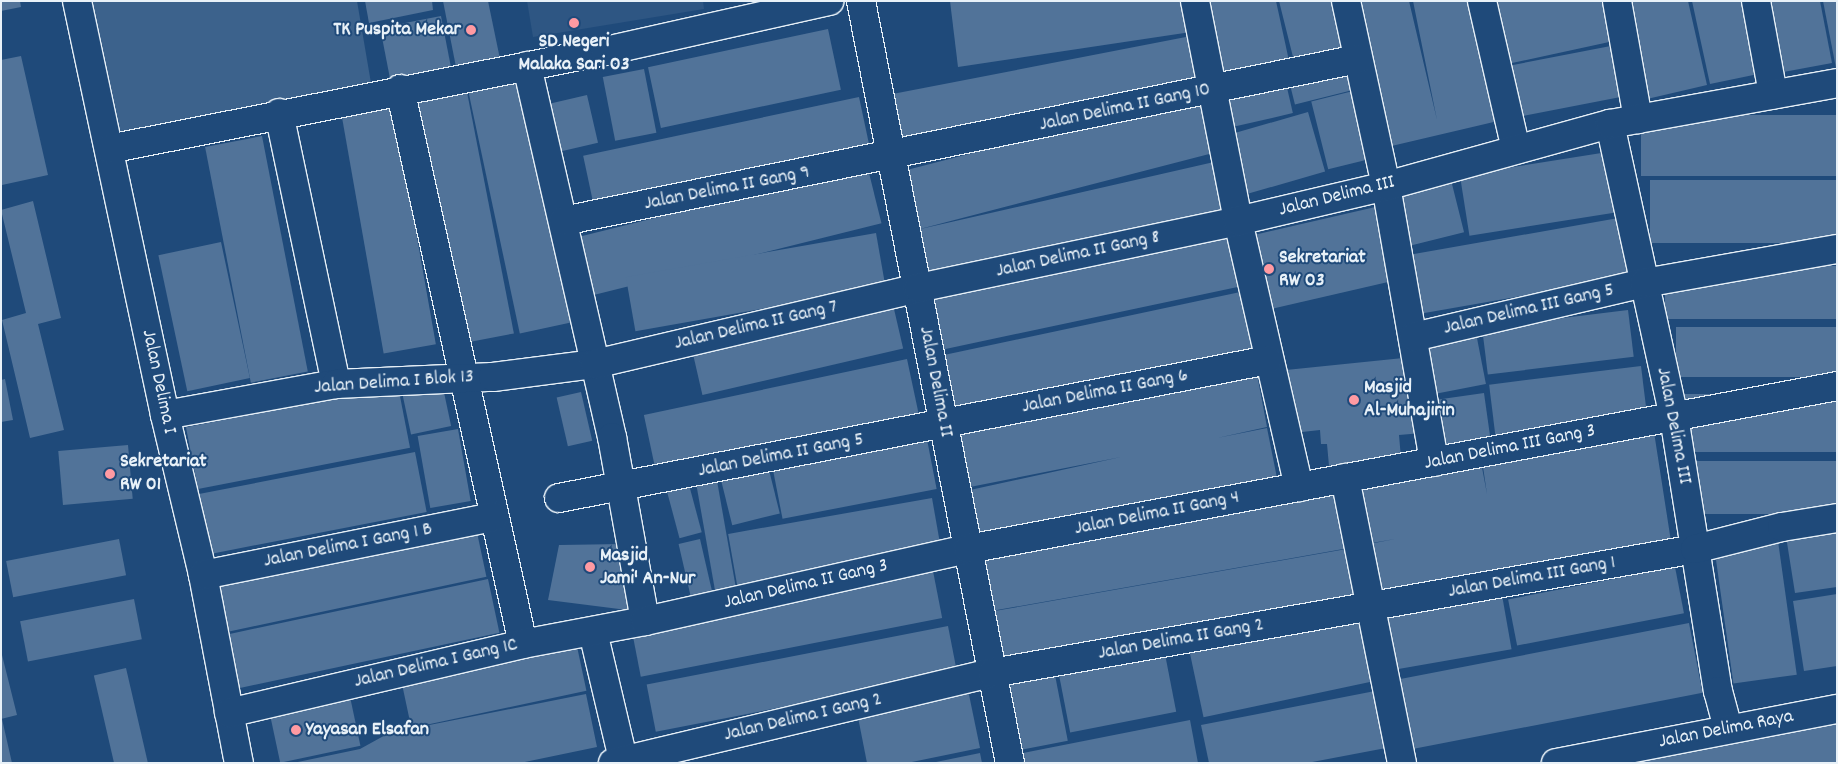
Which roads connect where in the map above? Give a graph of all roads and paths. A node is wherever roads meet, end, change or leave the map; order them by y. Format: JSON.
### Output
{"nodes":[{"id":1,"x":77,"y":1,"type":"edge"},
{"id":2,"x":829,"y":1,"type":"edge"},
{"id":3,"x":861,"y":1,"type":"edge"},
{"id":4,"x":1195,"y":1,"type":"edge"},
{"id":5,"x":1346,"y":1,"type":"edge"},
{"id":6,"x":1482,"y":1,"type":"edge"},
{"id":7,"x":1617,"y":1,"type":"edge"},
{"id":8,"x":1756,"y":1,"type":"edge"},
{"id":9,"x":1358,"y":59,"type":"junction"},
{"id":10,"x":527,"y":66,"type":"junction"},
{"id":11,"x":1837,"y":83,"type":"edge"},
{"id":12,"x":400,"y":89,"type":"junction"},
{"id":13,"x":1212,"y":90,"type":"junction"},
{"id":14,"x":1773,"y":94,"type":"junction"},
{"id":15,"x":279,"y":113,"type":"junction"},
{"id":16,"x":1638,"y":119,"type":"junction"},
{"id":17,"x":1610,"y":124,"type":"junction"},
{"id":18,"x":1516,"y":148,"type":"junction"},
{"id":19,"x":108,"y":150,"type":"junction"},
{"id":20,"x":892,"y":157,"type":"junction"},
{"id":21,"x":1386,"y":186,"type":"junction"},
{"id":22,"x":563,"y":221,"type":"junction"},
{"id":23,"x":1238,"y":221,"type":"junction"},
{"id":24,"x":1837,"y":249,"type":"edge"},
{"id":25,"x":1644,"y":283,"type":"junction"},
{"id":26,"x":918,"y":288,"type":"junction"},
{"id":27,"x":1414,"y":336,"type":"junction"},
{"id":28,"x":1268,"y":360,"type":"junction"},
{"id":29,"x":595,"y":364,"type":"junction"},
{"id":30,"x":461,"y":376,"type":"junction"},
{"id":31,"x":336,"y":384,"type":"junction"},
{"id":32,"x":1837,"y":386,"type":"edge"},
{"id":33,"x":165,"y":415,"type":"junction"},
{"id":34,"x":1674,"y":417,"type":"junction"},
{"id":35,"x":942,"y":424,"type":"junction"},
{"id":36,"x":1434,"y":462,"type":"junction"},
{"id":37,"x":1345,"y":478,"type":"junction"},
{"id":38,"x":1300,"y":487,"type":"junction"},
{"id":39,"x":619,"y":488,"type":"junction"},
{"id":40,"x":559,"y":498,"type":"dead end"},
{"id":41,"x":494,"y":517,"type":"junction"},
{"id":42,"x":1837,"y":518,"type":"edge"},
{"id":43,"x":968,"y":549,"type":"junction"},
{"id":44,"x":1694,"y":549,"type":"junction"},
{"id":45,"x":203,"y":575,"type":"junction"},
{"id":46,"x":1369,"y":607,"type":"junction"},
{"id":47,"x":645,"y":621,"type":"junction"},
{"id":48,"x":593,"y":632,"type":"junction"},
{"id":49,"x":523,"y":644,"type":"junction"},
{"id":50,"x":992,"y":673,"type":"junction"},
{"id":51,"x":1837,"y":709,"type":"edge"},
{"id":52,"x":229,"y":713,"type":"junction"},
{"id":53,"x":1728,"y":729,"type":"junction"},
{"id":54,"x":620,"y":762,"type":"edge"},
{"id":55,"x":239,"y":763,"type":"edge"},
{"id":56,"x":1010,"y":763,"type":"edge"},
{"id":57,"x":1402,"y":763,"type":"edge"},
{"id":58,"x":1556,"y":763,"type":"edge"}],
"edges":[{"from":1,"to":19,"type":"street","name":"Jalan Delima I"},
{"from":2,"to":10,"type":"street"},
{"from":3,"to":20,"type":"street","name":"Jalan Delima II"},
{"from":4,"to":13,"type":"street"},
{"from":5,"to":9,"type":"street"},
{"from":6,"to":18,"type":"street"},
{"from":7,"to":16,"type":"street"},
{"from":8,"to":14,"type":"street"},
{"from":9,"to":13,"type":"street","name":"Jalan Delima II Gang 10"},
{"from":9,"to":21,"type":"street"},
{"from":10,"to":12,"type":"street"},
{"from":10,"to":22,"type":"street"},
{"from":11,"to":14,"type":"street","name":"Jalan Delima III"},
{"from":12,"to":15,"type":"street"},
{"from":12,"to":30,"type":"street"},
{"from":13,"to":20,"type":"street","name":"Jalan Delima II Gang 10"},
{"from":13,"to":23,"type":"street"},
{"from":14,"to":16,"type":"street","name":"Jalan Delima III"},
{"from":15,"to":19,"type":"street"},
{"from":15,"to":31,"type":"street"},
{"from":16,"to":17,"type":"street","name":"Jalan Delima III"},
{"from":17,"to":18,"type":"street","name":"Jalan Delima III"},
{"from":17,"to":25,"type":"street","name":"Jalan Delima III"},
{"from":18,"to":21,"type":"street","name":"Jalan Delima III"},
{"from":19,"to":33,"type":"street","name":"Jalan Delima I"},
{"from":20,"to":22,"type":"street","name":"Jalan Delima II Gang 9"},
{"from":20,"to":26,"type":"street","name":"Jalan Delima II"},
{"from":21,"to":23,"type":"street","name":"Jalan Delima III"},
{"from":21,"to":27,"type":"street"},
{"from":22,"to":29,"type":"street"},
{"from":23,"to":26,"type":"street","name":"Jalan Delima II Gang 8"},
{"from":23,"to":28,"type":"street"},
{"from":24,"to":25,"type":"street","name":"Jalan Delima III Gang 5"},
{"from":25,"to":27,"type":"street","name":"Jalan Delima III Gang 5"},
{"from":25,"to":34,"type":"street","name":"Jalan Delima III"},
{"from":26,"to":29,"type":"street","name":"Jalan Delima II Gang 7"},
{"from":26,"to":35,"type":"street","name":"Jalan Delima II"},
{"from":27,"to":36,"type":"street"},
{"from":28,"to":35,"type":"street","name":"Jalan Delima II Gang 6"},
{"from":28,"to":38,"type":"street"},
{"from":29,"to":30,"type":"street","name":"Jalan Delima I Blok 13"},
{"from":29,"to":39,"type":"street"},
{"from":30,"to":31,"type":"street","name":"Jalan Delima I Blok 13"},
{"from":30,"to":41,"type":"street"},
{"from":31,"to":33,"type":"street","name":"Jalan Delima I Blok 13"},
{"from":32,"to":34,"type":"street","name":"Jalan Delima III Gang 3"},
{"from":33,"to":45,"type":"street","name":"Jalan Delima I"},
{"from":34,"to":36,"type":"street","name":"Jalan Delima III Gang 3"},
{"from":34,"to":44,"type":"street","name":"Jalan Delima III"},
{"from":35,"to":39,"type":"street","name":"Jalan Delima II Gang 5"},
{"from":35,"to":43,"type":"street","name":"Jalan Delima II"},
{"from":36,"to":37,"type":"street","name":"Jalan Delima III Gang 3"},
{"from":37,"to":38,"type":"street","name":"Jalan Delima II Gang 4"},
{"from":37,"to":46,"type":"street"},
{"from":38,"to":43,"type":"street","name":"Jalan Delima II Gang 4"},
{"from":39,"to":40,"type":"street","name":"Jalan Delima II Gang 5"},
{"from":39,"to":47,"type":"street"},
{"from":41,"to":45,"type":"street","name":"Jalan Delima I Gang 1 B"},
{"from":41,"to":49,"type":"street"},
{"from":42,"to":44,"type":"street","name":"Jalan Delima III Gang 1"},
{"from":43,"to":47,"type":"street","name":"Jalan Delima II Gang 3"},
{"from":43,"to":50,"type":"street","name":"Jalan Delima II"},
{"from":44,"to":46,"type":"street","name":"Jalan Delima III Gang 1"},
{"from":44,"to":53,"type":"street","name":"Jalan Delima III"},
{"from":45,"to":52,"type":"street","name":"Jalan Delima I"},
{"from":46,"to":50,"type":"street","name":"Jalan Delima II Gang 2"},
{"from":46,"to":57,"type":"street"},
{"from":47,"to":48,"type":"street","name":"Jalan Delima I Gang 1C"},
{"from":48,"to":49,"type":"street","name":"Jalan Delima I Gang 1C"},
{"from":48,"to":54,"type":"street"},
{"from":49,"to":52,"type":"street","name":"Jalan Delima I Gang 1C"},
{"from":50,"to":54,"type":"street","name":"Jalan Delima I Gang 2"},
{"from":50,"to":56,"type":"street","name":"Jalan Delima II"},
{"from":51,"to":53,"type":"street","name":"Jalan Delima Raya"},
{"from":52,"to":55,"type":"street","name":"Jalan Delima I"},
{"from":53,"to":58,"type":"street","name":"Jalan Delima Raya"}]}
